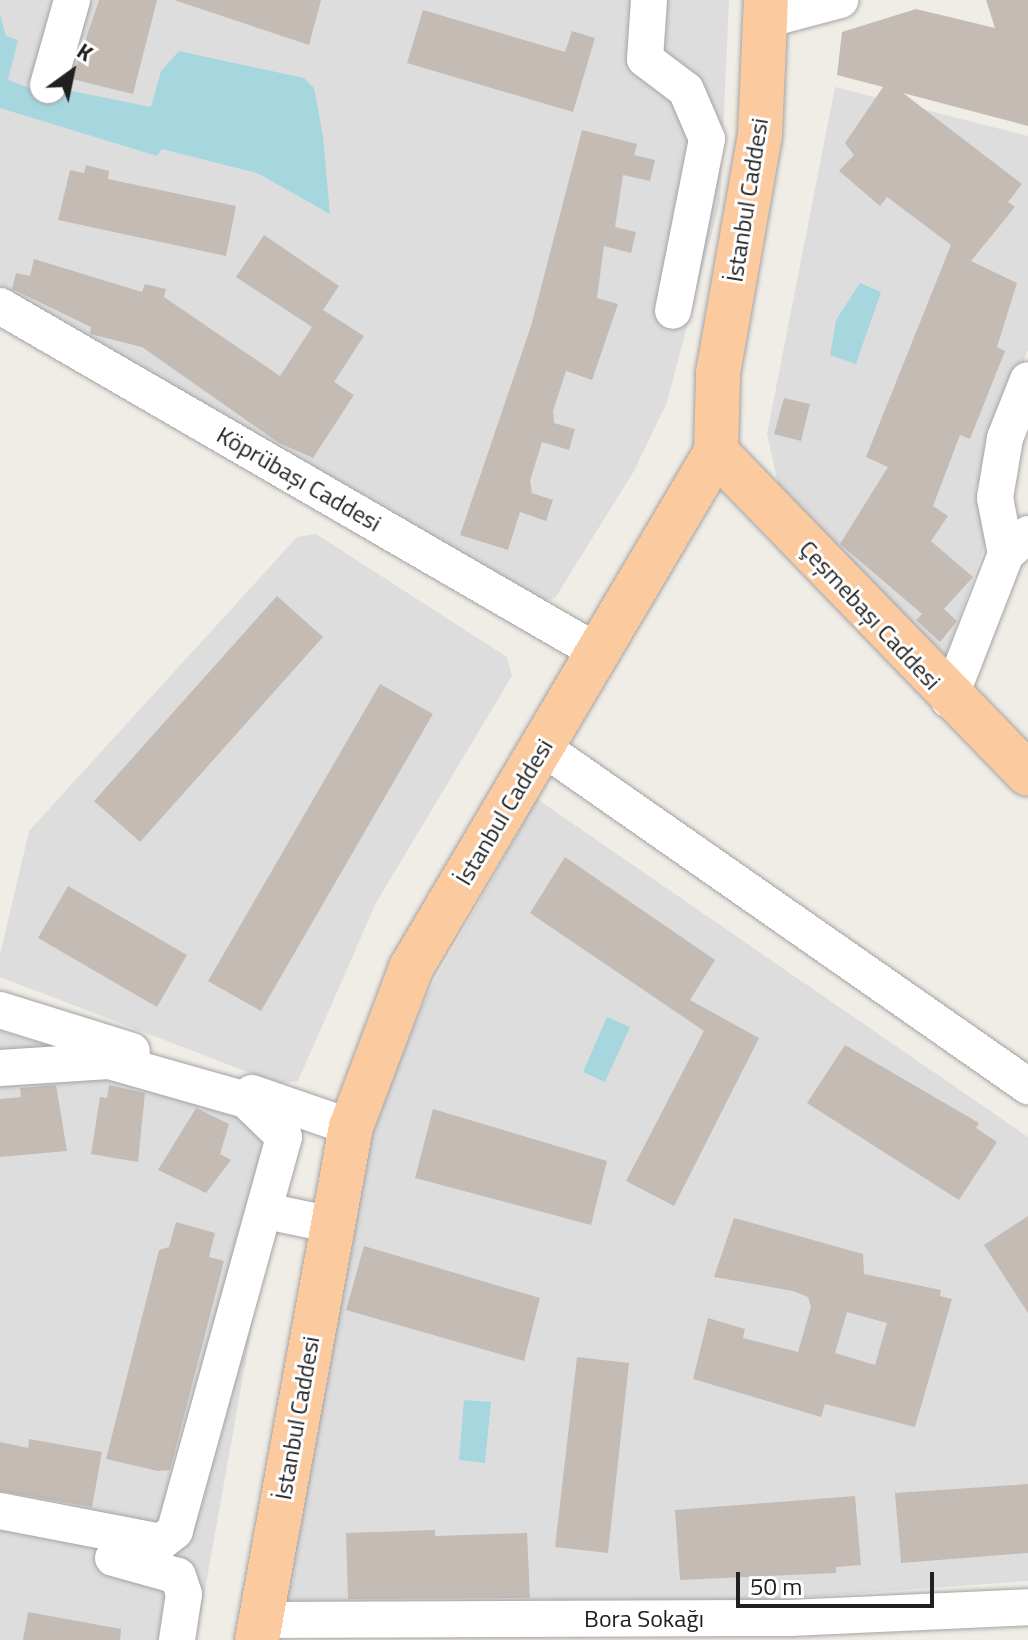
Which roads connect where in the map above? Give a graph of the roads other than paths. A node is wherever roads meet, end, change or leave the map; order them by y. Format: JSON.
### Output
{"nodes":[{"id":1,"x":72,"y":0,"type":"edge"},
{"id":2,"x":649,"y":0,"type":"edge"},
{"id":3,"x":840,"y":0,"type":"edge"},
{"id":4,"x":766,"y":10,"type":"edge"},
{"id":5,"x":48,"y":85,"type":"dead end"},
{"id":6,"x":0,"y":306,"type":"edge"},
{"id":7,"x":673,"y":311,"type":"dead end"},
{"id":8,"x":1028,"y":380,"type":"edge"},
{"id":9,"x":716,"y":452,"type":"junction"},
{"id":10,"x":1017,"y":544,"type":"edge"},
{"id":11,"x":599,"y":653,"type":"junction"},
{"id":12,"x":949,"y":700,"type":"junction"},
{"id":13,"x":542,"y":747,"type":"junction"},
{"id":14,"x":1028,"y":774,"type":"edge"},
{"id":15,"x":0,"y":1010,"type":"edge"},
{"id":16,"x":0,"y":1068,"type":"edge"},
{"id":17,"x":1028,"y":1086,"type":"edge"},
{"id":18,"x":351,"y":1127,"type":"junction"},
{"id":19,"x":266,"y":1211,"type":"junction"},
{"id":20,"x":333,"y":1225,"type":"junction"},
{"id":21,"x":0,"y":1511,"type":"edge"},
{"id":22,"x":0,"y":1536,"type":"edge"},
{"id":23,"x":1028,"y":1607,"type":"edge"},
{"id":24,"x":258,"y":1630,"type":"edge"},
{"id":25,"x":531,"y":1630,"type":"edge"},
{"id":26,"x":177,"y":1640,"type":"edge"}],
"edges":[{"from":1,"to":5,"type":"street"},
{"from":2,"to":7,"type":"street"},
{"from":3,"to":4,"type":"street"},
{"from":4,"to":9,"type":"main road","name":"İstanbul Caddesi"},
{"from":6,"to":11,"type":"street","name":"Köprübaşı Caddesi"},
{"from":8,"to":10,"type":"street"},
{"from":9,"to":11,"type":"main road","name":"İstanbul Caddesi"},
{"from":9,"to":12,"type":"main road","name":"Çeşmebaşı Caddesi"},
{"from":10,"to":12,"type":"street"},
{"from":11,"to":13,"type":"main road","name":"İstanbul Caddesi"},
{"from":12,"to":14,"type":"main road","name":"Çeşmebaşı Caddesi"},
{"from":13,"to":17,"type":"street"},
{"from":13,"to":18,"type":"main road","name":"İstanbul Caddesi"},
{"from":15,"to":18,"type":"street"},
{"from":16,"to":19,"type":"street"},
{"from":18,"to":20,"type":"main road","name":"İstanbul Caddesi"},
{"from":19,"to":20,"type":"street"},
{"from":19,"to":21,"type":"street"},
{"from":20,"to":24,"type":"main road","name":"İstanbul Caddesi"},
{"from":22,"to":26,"type":"street"},
{"from":23,"to":25,"type":"street","name":"Bora Sokağı"},
{"from":24,"to":25,"type":"street","name":"Bora Sokağı"}]}
